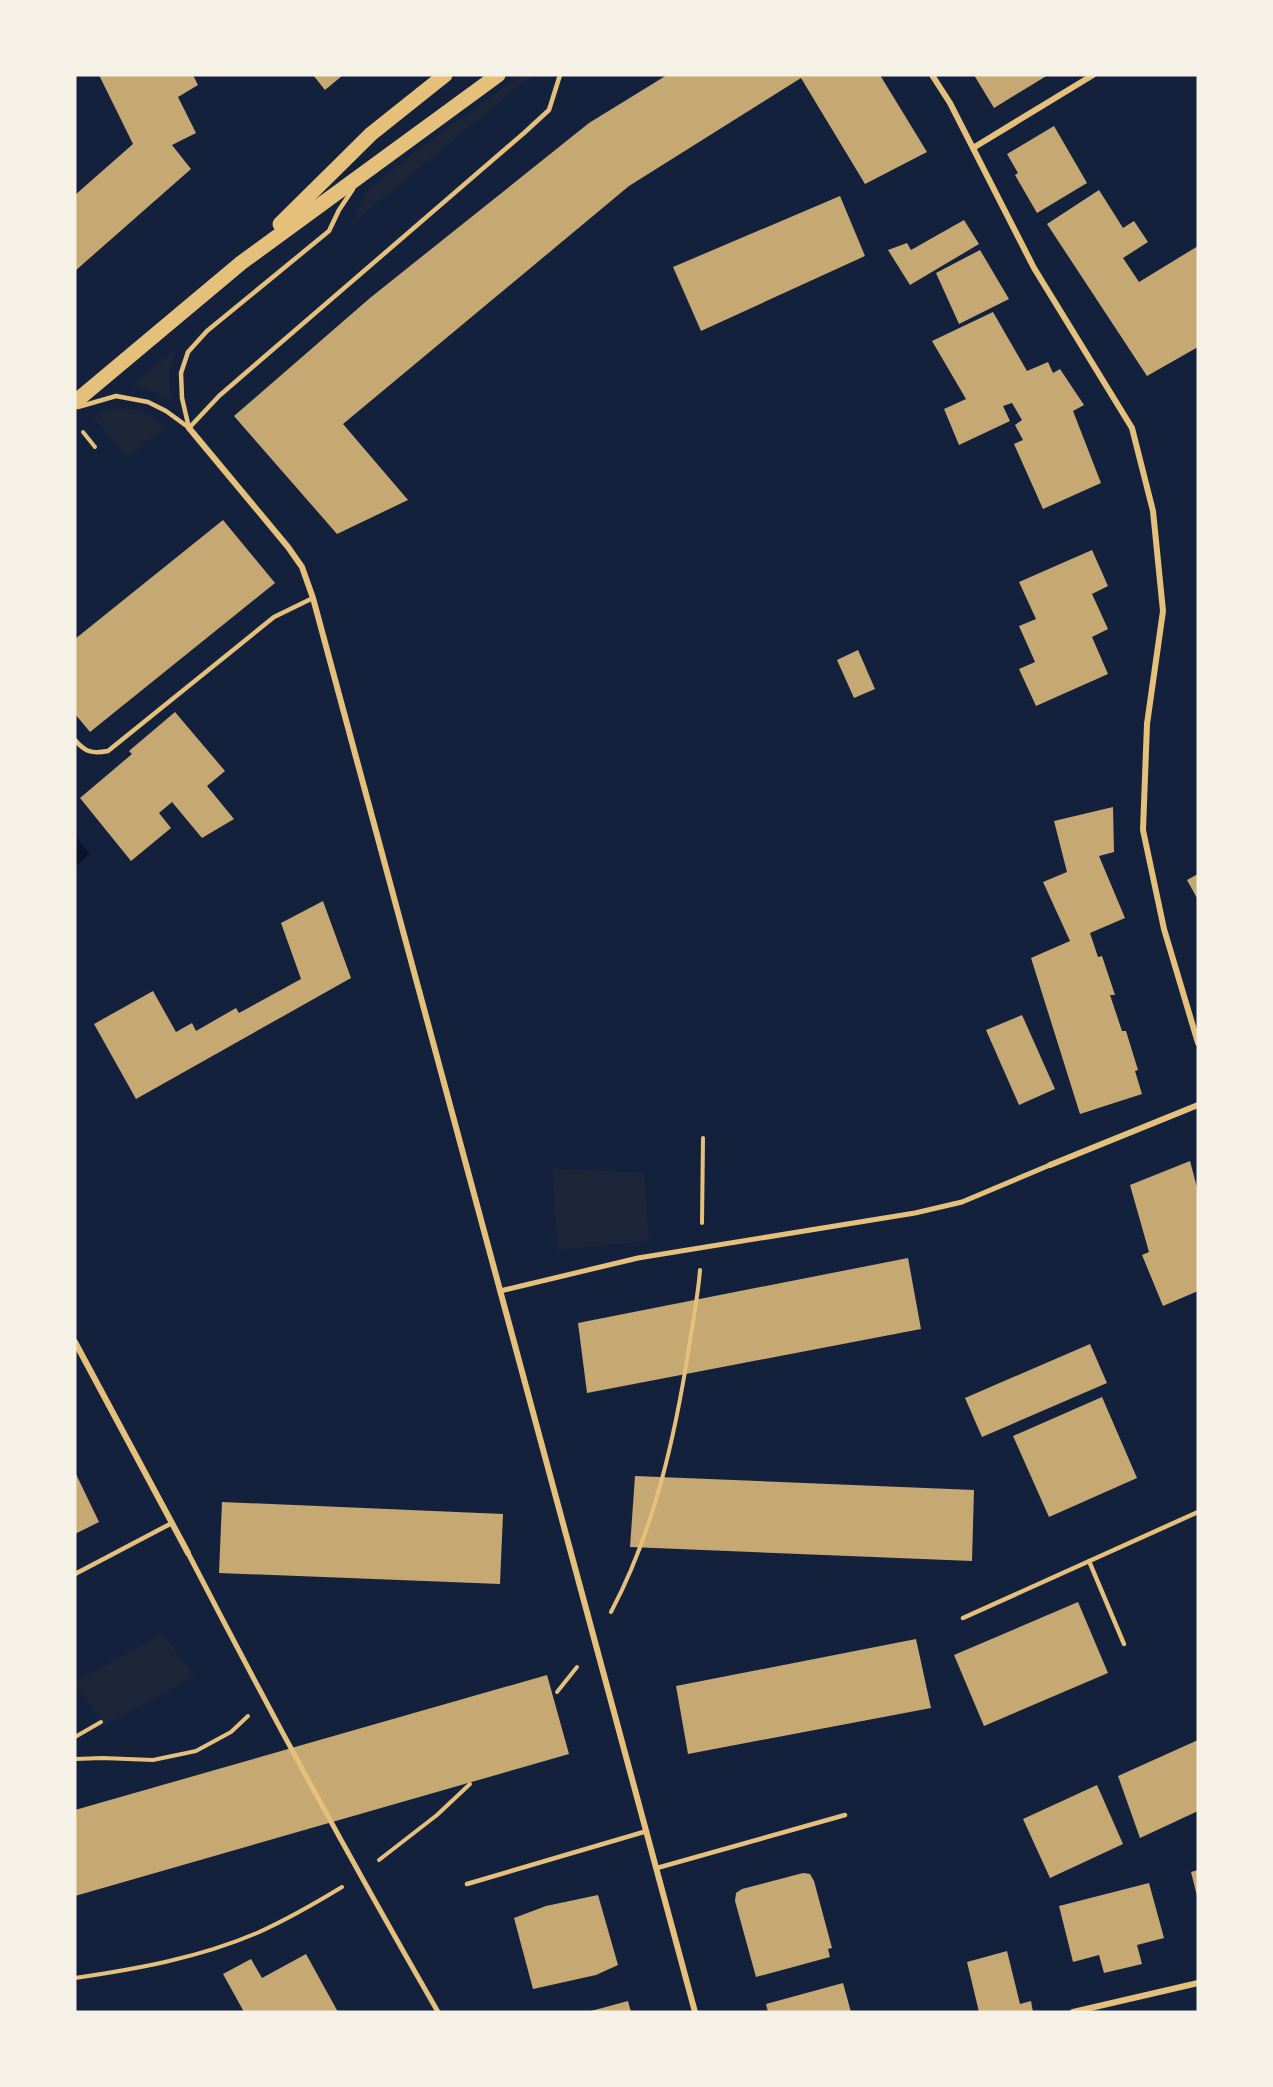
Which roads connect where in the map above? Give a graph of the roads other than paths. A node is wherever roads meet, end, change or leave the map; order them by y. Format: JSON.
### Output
{"nodes":[{"id":1,"x":445,"y":75,"type":"edge"},
{"id":2,"x":498,"y":75,"type":"edge"},
{"id":3,"x":560,"y":75,"type":"edge"},
{"id":4,"x":932,"y":75,"type":"edge"},
{"id":5,"x":1093,"y":75,"type":"edge"},
{"id":6,"x":973,"y":148,"type":"junction"},
{"id":7,"x":365,"y":170,"type":"junction"},
{"id":8,"x":241,"y":263,"type":"junction"},
{"id":9,"x":75,"y":402,"type":"edge"},
{"id":10,"x":75,"y":408,"type":"edge"},
{"id":11,"x":189,"y":428,"type":"junction"},
{"id":12,"x":313,"y":598,"type":"junction"},
{"id":13,"x":75,"y":740,"type":"edge"},
{"id":14,"x":1198,"y":1043,"type":"edge"},
{"id":15,"x":1198,"y":1105,"type":"edge"},
{"id":16,"x":1050,"y":1165,"type":"joint"},
{"id":17,"x":500,"y":1292,"type":"junction"},
{"id":18,"x":75,"y":1342,"type":"edge"},
{"id":19,"x":1198,"y":1512,"type":"edge"},
{"id":20,"x":172,"y":1523,"type":"junction"},
{"id":21,"x":188,"y":1553,"type":"joint"},
{"id":22,"x":1089,"y":1561,"type":"junction"},
{"id":23,"x":75,"y":1574,"type":"edge"},
{"id":24,"x":963,"y":1618,"type":"dead end"},
{"id":25,"x":1124,"y":1644,"type":"dead end"},
{"id":26,"x":845,"y":1815,"type":"dead end"},
{"id":27,"x":647,"y":1831,"type":"junction"},
{"id":28,"x":657,"y":1868,"type":"junction"},
{"id":29,"x":468,"y":1884,"type":"dead end"},
{"id":30,"x":1198,"y":1983,"type":"edge"},
{"id":31,"x":438,"y":2012,"type":"edge"},
{"id":32,"x":695,"y":2012,"type":"edge"},
{"id":33,"x":1073,"y":2012,"type":"edge"}],
"edges":[{"from":1,"to":8,"type":"main road"},
{"from":2,"to":7,"type":"main road"},
{"from":3,"to":11,"type":"lane"},
{"from":4,"to":6,"type":"street"},
{"from":5,"to":6,"type":"street"},
{"from":6,"to":14,"type":"street"},
{"from":7,"to":8,"type":"main road"},
{"from":7,"to":11,"type":"lane"},
{"from":8,"to":9,"type":"main road"},
{"from":10,"to":11,"type":"lane"},
{"from":11,"to":12,"type":"street"},
{"from":12,"to":13,"type":"lane"},
{"from":12,"to":17,"type":"street"},
{"from":15,"to":16,"type":"street"},
{"from":16,"to":17,"type":"street"},
{"from":17,"to":27,"type":"street"},
{"from":18,"to":20,"type":"street"},
{"from":19,"to":22,"type":"lane"},
{"from":20,"to":21,"type":"street"},
{"from":20,"to":23,"type":"lane"},
{"from":21,"to":31,"type":"street"},
{"from":22,"to":24,"type":"lane"},
{"from":22,"to":25,"type":"lane"},
{"from":26,"to":28,"type":"lane"},
{"from":27,"to":28,"type":"street"},
{"from":27,"to":29,"type":"lane"},
{"from":28,"to":32,"type":"street"},
{"from":30,"to":33,"type":"street"}]}
